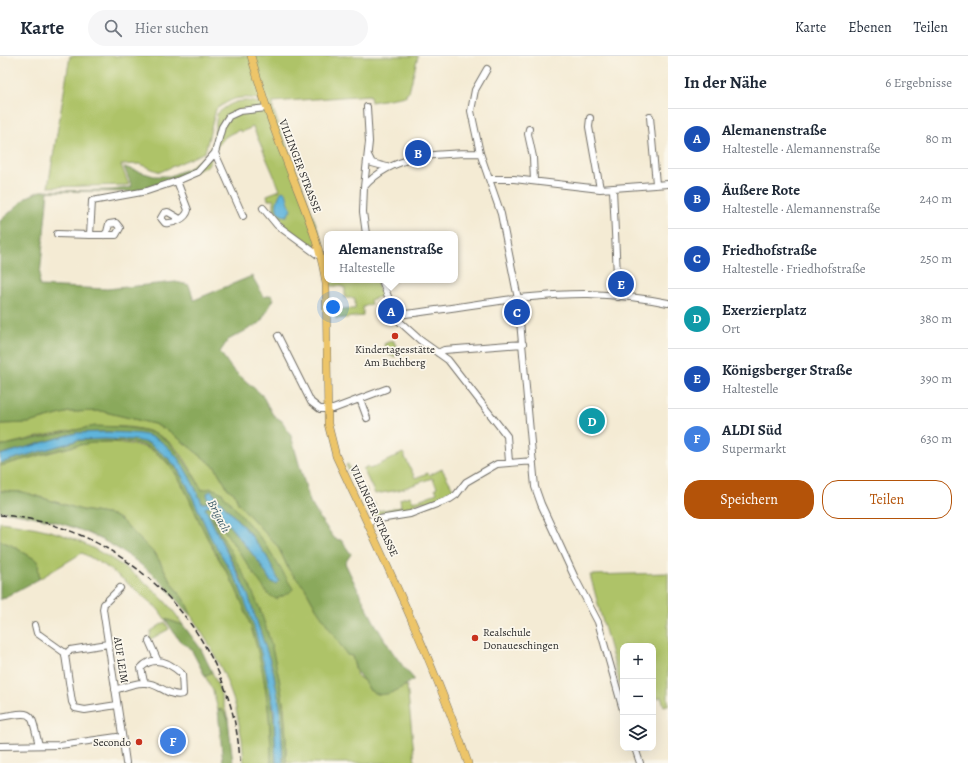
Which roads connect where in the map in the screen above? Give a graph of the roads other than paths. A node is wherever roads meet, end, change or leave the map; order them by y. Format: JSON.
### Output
{"nodes":[{"id":1,"x":251,"y":56,"type":"edge"},
{"id":2,"x":487,"y":69,"type":"dead end"},
{"id":3,"x":368,"y":106,"type":"dead end"},
{"id":4,"x":266,"y":108,"type":"junction"},
{"id":5,"x":650,"y":116,"type":"dead end"},
{"id":6,"x":590,"y":118,"type":"dead end"},
{"id":7,"x":529,"y":129,"type":"dead end"},
{"id":8,"x":215,"y":152,"type":"junction"},
{"id":9,"x":480,"y":153,"type":"junction"},
{"id":10,"x":368,"y":154,"type":"junction"},
{"id":11,"x":387,"y":167,"type":"junction"},
{"id":12,"x":490,"y":179,"type":"junction"},
{"id":13,"x":534,"y":181,"type":"junction"},
{"id":14,"x":177,"y":182,"type":"junction"},
{"id":15,"x":656,"y":184,"type":"junction"},
{"id":16,"x":668,"y":184,"type":"edge"},
{"id":17,"x":364,"y":188,"type":"junction"},
{"id":18,"x":600,"y":189,"type":"junction"},
{"id":19,"x":612,"y":189,"type":"junction"},
{"id":20,"x":262,"y":208,"type":"dead end"},
{"id":21,"x":243,"y":216,"type":"dead end"},
{"id":22,"x":180,"y":219,"type":"dead end"},
{"id":23,"x":366,"y":231,"type":"edge"},
{"id":24,"x":57,"y":234,"type":"dead end"},
{"id":25,"x":90,"y":235,"type":"junction"},
{"id":26,"x":104,"y":235,"type":"dead end"},
{"id":27,"x":320,"y":254,"type":"junction"},
{"id":28,"x":324,"y":262,"type":"edge"},
{"id":29,"x":326,"y":283,"type":"edge"},
{"id":30,"x":383,"y":283,"type":"edge"},
{"id":31,"x":618,"y":297,"type":"junction"},
{"id":32,"x":518,"y":299,"type":"junction"},
{"id":33,"x":668,"y":303,"type":"edge"},
{"id":34,"x":396,"y":315,"type":"junction"},
{"id":35,"x":278,"y":336,"type":"dead end"},
{"id":36,"x":523,"y":344,"type":"junction"},
{"id":37,"x":438,"y":353,"type":"junction"},
{"id":38,"x":386,"y":389,"type":"dead end"},
{"id":39,"x":360,"y":399,"type":"junction"},
{"id":40,"x":327,"y":410,"type":"junction"},
{"id":41,"x":367,"y":418,"type":"dead end"},
{"id":42,"x":509,"y":462,"type":"junction"},
{"id":43,"x":533,"y":462,"type":"junction"},
{"id":44,"x":367,"y":521,"type":"junction"},
{"id":45,"x":120,"y":588,"type":"dead end"},
{"id":46,"x":36,"y":625,"type":"dead end"},
{"id":47,"x":149,"y":641,"type":"dead end"},
{"id":48,"x":108,"y":644,"type":"junction"},
{"id":49,"x":65,"y":653,"type":"junction"},
{"id":50,"x":157,"y":660,"type":"junction"},
{"id":51,"x":144,"y":682,"type":"junction"},
{"id":52,"x":115,"y":690,"type":"junction"},
{"id":53,"x":620,"y":699,"type":"edge"},
{"id":54,"x":117,"y":705,"type":"junction"},
{"id":55,"x":0,"y":717,"type":"edge"},
{"id":56,"x":123,"y":742,"type":"junction"},
{"id":57,"x":39,"y":745,"type":"junction"},
{"id":58,"x":0,"y":746,"type":"edge"},
{"id":59,"x":636,"y":751,"type":"edge"},
{"id":60,"x":126,"y":763,"type":"edge"},
{"id":61,"x":468,"y":763,"type":"edge"},
{"id":62,"x":640,"y":763,"type":"edge"}],
"edges":[{"from":1,"to":4,"type":"main road","name":"VILLINGER STRASSE"},
{"from":2,"to":9,"type":"street"},
{"from":3,"to":10,"type":"street"},
{"from":4,"to":8,"type":"street"},
{"from":4,"to":27,"type":"main road","name":"VILLINGER STRASSE"},
{"from":5,"to":15,"type":"street"},
{"from":6,"to":18,"type":"street"},
{"from":7,"to":13,"type":"street"},
{"from":8,"to":14,"type":"street"},
{"from":8,"to":21,"type":"street"},
{"from":9,"to":11,"type":"street"},
{"from":9,"to":12,"type":"street"},
{"from":10,"to":11,"type":"street"},
{"from":10,"to":17,"type":"street"},
{"from":11,"to":17,"type":"street"},
{"from":12,"to":13,"type":"street"},
{"from":12,"to":32,"type":"street"},
{"from":13,"to":18,"type":"street"},
{"from":14,"to":22,"type":"street"},
{"from":14,"to":25,"type":"street"},
{"from":15,"to":16,"type":"street"},
{"from":15,"to":19,"type":"street"},
{"from":17,"to":23,"type":"street"},
{"from":18,"to":19,"type":"street"},
{"from":19,"to":31,"type":"street"},
{"from":20,"to":27,"type":"street"},
{"from":24,"to":25,"type":"street"},
{"from":25,"to":26,"type":"street"},
{"from":27,"to":28,"type":"main road","name":"VILLINGER STRASSE"},
{"from":29,"to":40,"type":"main road","name":"VILLINGER STRASSE"},
{"from":30,"to":34,"type":"street"},
{"from":31,"to":32,"type":"street"},
{"from":31,"to":33,"type":"street"},
{"from":32,"to":34,"type":"street"},
{"from":32,"to":36,"type":"street"},
{"from":34,"to":37,"type":"street"},
{"from":35,"to":40,"type":"street"},
{"from":36,"to":37,"type":"street"},
{"from":36,"to":43,"type":"street"},
{"from":37,"to":42,"type":"street"},
{"from":38,"to":39,"type":"street"},
{"from":39,"to":40,"type":"street"},
{"from":39,"to":41,"type":"street"},
{"from":40,"to":44,"type":"main road","name":"VILLINGER STRASSE"},
{"from":42,"to":43,"type":"street"},
{"from":42,"to":44,"type":"street"},
{"from":43,"to":53,"type":"street"},
{"from":44,"to":61,"type":"main road","name":"VILLINGER STRASSE"},
{"from":45,"to":48,"type":"street","name":"AUF LEIM"},
{"from":46,"to":49,"type":"street"},
{"from":47,"to":50,"type":"street"},
{"from":48,"to":49,"type":"street"},
{"from":48,"to":52,"type":"street","name":"AUF LEIM"},
{"from":49,"to":54,"type":"street"},
{"from":50,"to":51,"type":"street"},
{"from":50,"to":51,"type":"street"},
{"from":51,"to":52,"type":"street"},
{"from":52,"to":54,"type":"street","name":"AUF LEIM"},
{"from":54,"to":56,"type":"street","name":"AUF LEIM"},
{"from":55,"to":57,"type":"street"},
{"from":56,"to":57,"type":"street"},
{"from":56,"to":60,"type":"street","name":"AUF LEIM"},
{"from":57,"to":58,"type":"street"},
{"from":59,"to":62,"type":"street"}]}
